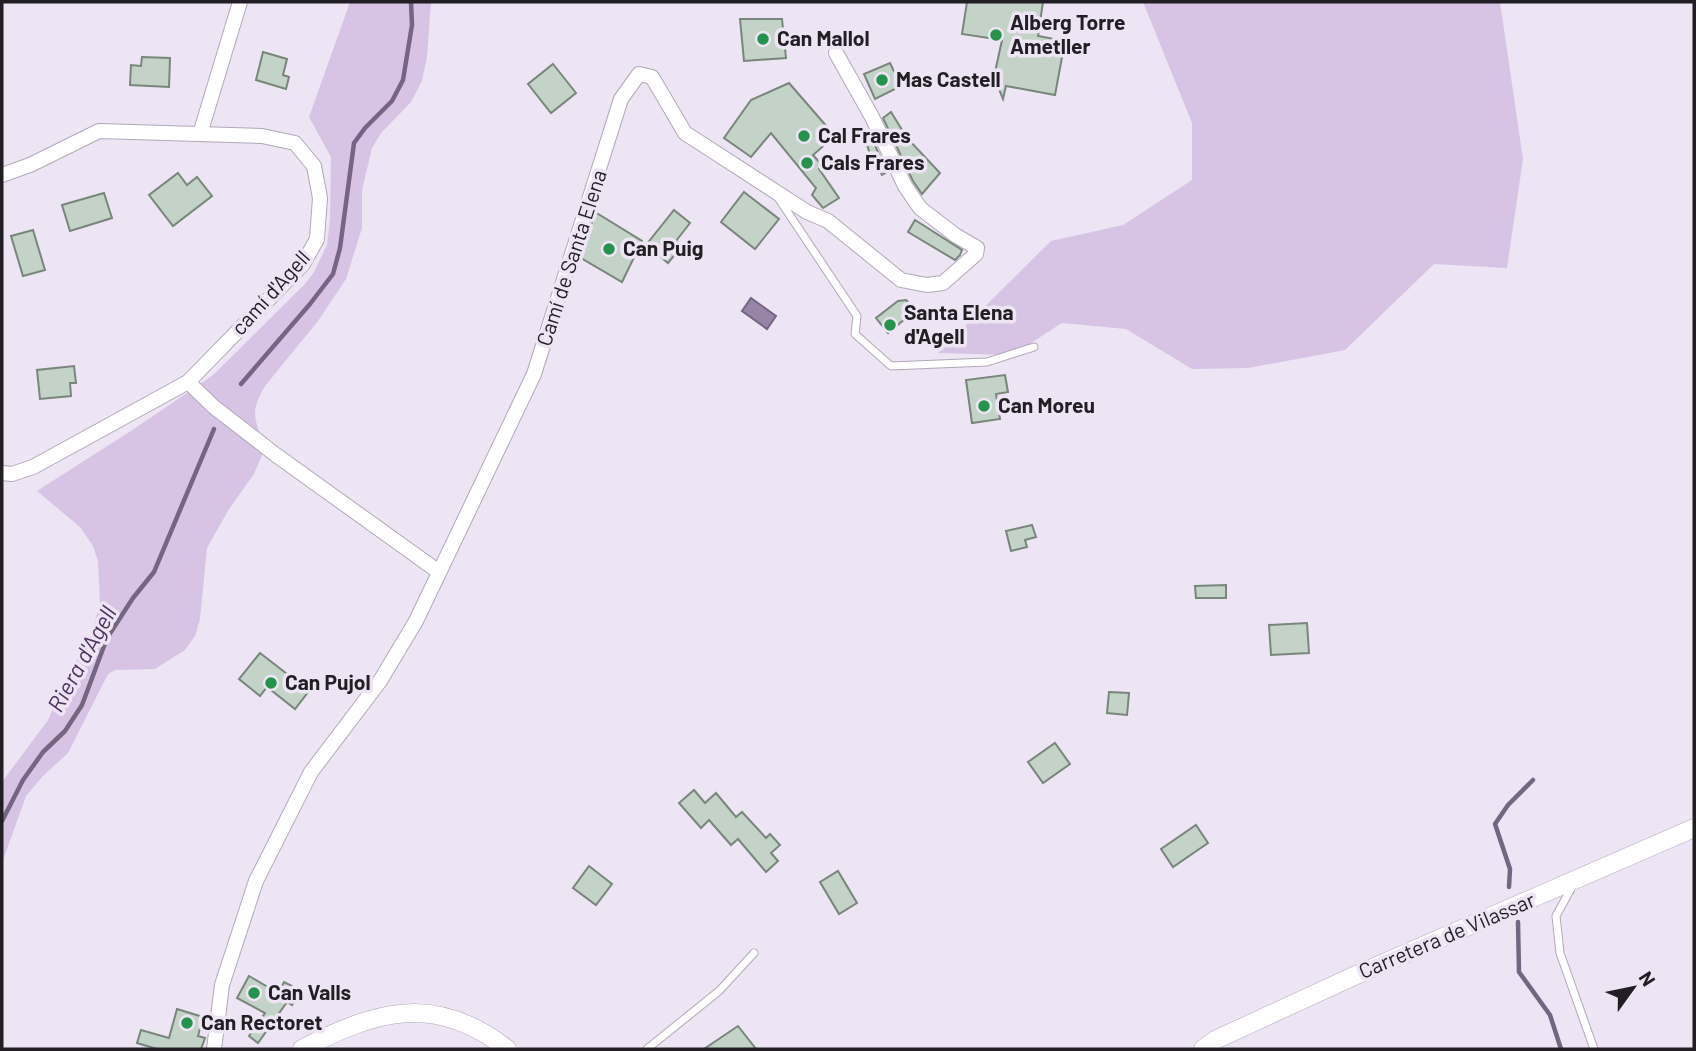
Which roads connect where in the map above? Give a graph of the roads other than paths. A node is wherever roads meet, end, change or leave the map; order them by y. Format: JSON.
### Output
{"nodes":[{"id":1,"x":240,"y":2,"type":"edge"},
{"id":2,"x":836,"y":53,"type":"dead end"},
{"id":3,"x":200,"y":134,"type":"junction"},
{"id":4,"x":2,"y":175,"type":"edge"},
{"id":5,"x":772,"y":190,"type":"junction"},
{"id":6,"x":1034,"y":347,"type":"dead end"},
{"id":7,"x":188,"y":382,"type":"junction"},
{"id":8,"x":2,"y":472,"type":"edge"},
{"id":9,"x":439,"y":572,"type":"junction"},
{"id":10,"x":1694,"y":828,"type":"edge"},
{"id":11,"x":1575,"y":881,"type":"junction"},
{"id":12,"x":754,"y":953,"type":"dead end"},
{"id":13,"x":214,"y":1049,"type":"edge"},
{"id":14,"x":302,"y":1049,"type":"edge"},
{"id":15,"x":507,"y":1049,"type":"edge"},
{"id":16,"x":647,"y":1049,"type":"edge"},
{"id":17,"x":1203,"y":1049,"type":"edge"},
{"id":18,"x":1594,"y":1049,"type":"edge"}],
"edges":[{"from":1,"to":3,"type":"street"},
{"from":2,"to":5,"type":"street","name":"Camí de Santa Elena"},
{"from":3,"to":4,"type":"street","name":"camí d'Agell"},
{"from":3,"to":7,"type":"street","name":"camí d'Agell"},
{"from":5,"to":6,"type":"lane"},
{"from":5,"to":9,"type":"street","name":"Camí de Santa Elena"},
{"from":7,"to":8,"type":"street","name":"camí d'Agell"},
{"from":7,"to":9,"type":"street"},
{"from":9,"to":13,"type":"street","name":"Camí de Santa Elena"},
{"from":10,"to":11,"type":"street","name":"Carretera de Vilassar"},
{"from":11,"to":17,"type":"street","name":"Carretera de Vilassar"},
{"from":11,"to":18,"type":"lane"},
{"from":12,"to":16,"type":"lane"},
{"from":14,"to":15,"type":"street"}]}
